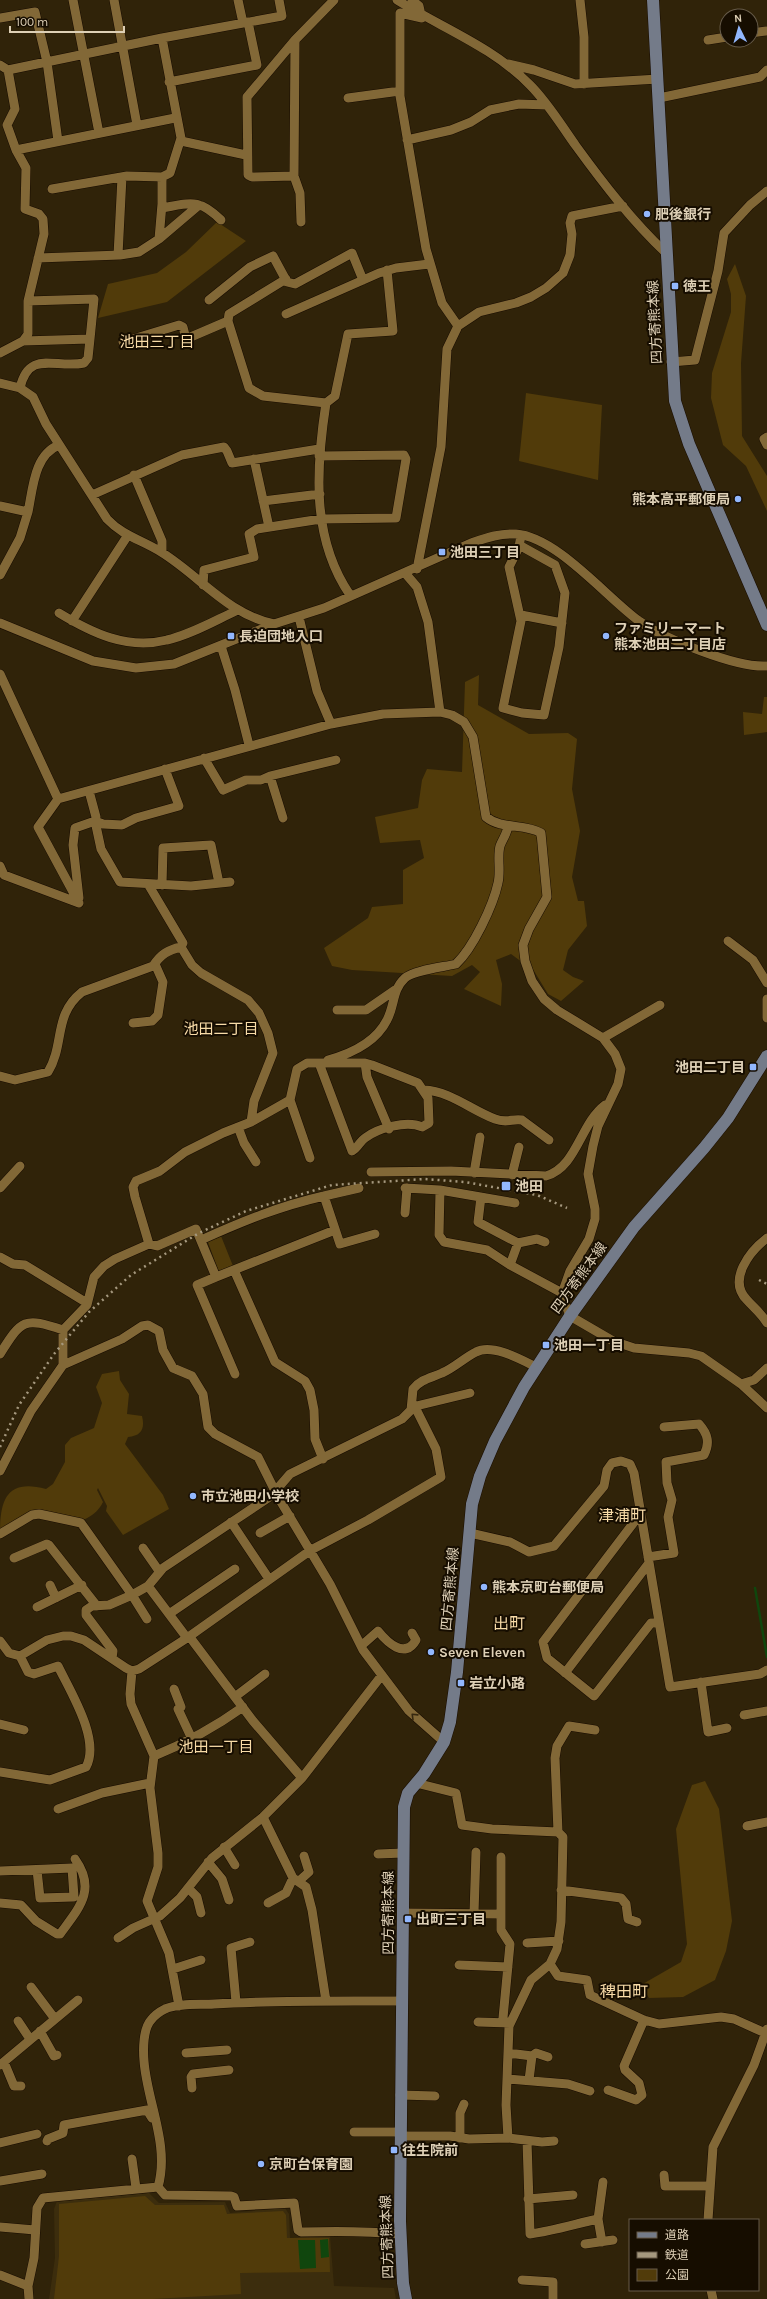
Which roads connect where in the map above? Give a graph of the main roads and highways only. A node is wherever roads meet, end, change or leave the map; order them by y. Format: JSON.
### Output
{"nodes":[{"id":1,"x":653,"y":0,"type":"edge"},
{"id":2,"x":767,"y":625,"type":"edge"},
{"id":3,"x":767,"y":1056,"type":"edge"},
{"id":4,"x":406,"y":2299,"type":"edge"}],
"edges":[{"from":1,"to":2,"type":"main road","name":"四方寄熊本線"},
{"from":3,"to":4,"type":"main road","name":"四方寄熊本線"}]}
